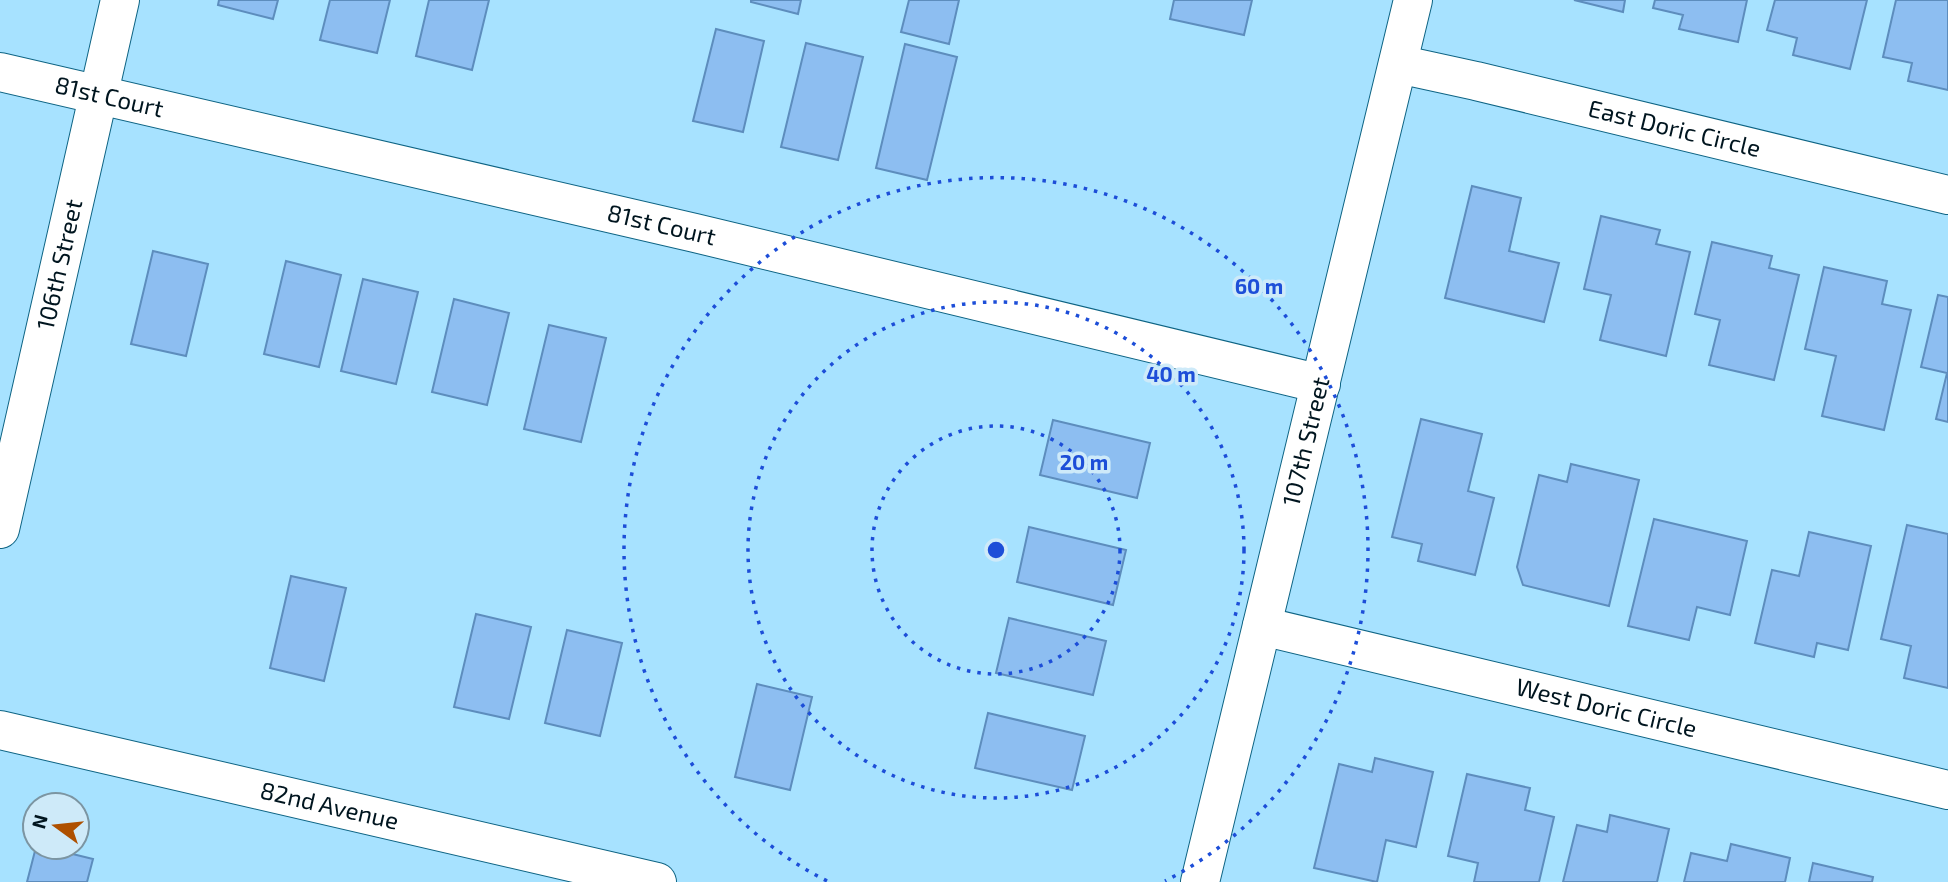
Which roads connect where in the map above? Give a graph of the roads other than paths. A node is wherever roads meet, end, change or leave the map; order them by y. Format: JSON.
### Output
{"nodes":[{"id":1,"x":120,"y":0,"type":"edge"},
{"id":2,"x":1413,"y":0,"type":"edge"},
{"id":3,"x":1398,"y":64,"type":"junction"},
{"id":4,"x":0,"y":72,"type":"edge"},
{"id":5,"x":98,"y":94,"type":"junction"},
{"id":6,"x":1948,"y":195,"type":"edge"},
{"id":7,"x":1321,"y":384,"type":"junction"},
{"id":8,"x":0,"y":529,"type":"edge"},
{"id":9,"x":1262,"y":626,"type":"junction"},
{"id":10,"x":0,"y":730,"type":"edge"},
{"id":11,"x":1948,"y":790,"type":"edge"},
{"id":12,"x":657,"y":882,"type":"edge"},
{"id":13,"x":1200,"y":882,"type":"edge"}],
"edges":[{"from":1,"to":5,"type":"street","name":"106th Street"},
{"from":2,"to":3,"type":"street","name":"107th Street"},
{"from":3,"to":6,"type":"street","name":"East Doric Circle"},
{"from":3,"to":7,"type":"street","name":"107th Street"},
{"from":4,"to":5,"type":"street","name":"81st Court"},
{"from":5,"to":7,"type":"street","name":"81st Court"},
{"from":5,"to":8,"type":"street","name":"106th Street"},
{"from":7,"to":9,"type":"street","name":"107th Street"},
{"from":9,"to":11,"type":"street","name":"West Doric Circle"},
{"from":9,"to":13,"type":"street","name":"107th Street"},
{"from":10,"to":12,"type":"street","name":"82nd Avenue"}]}
